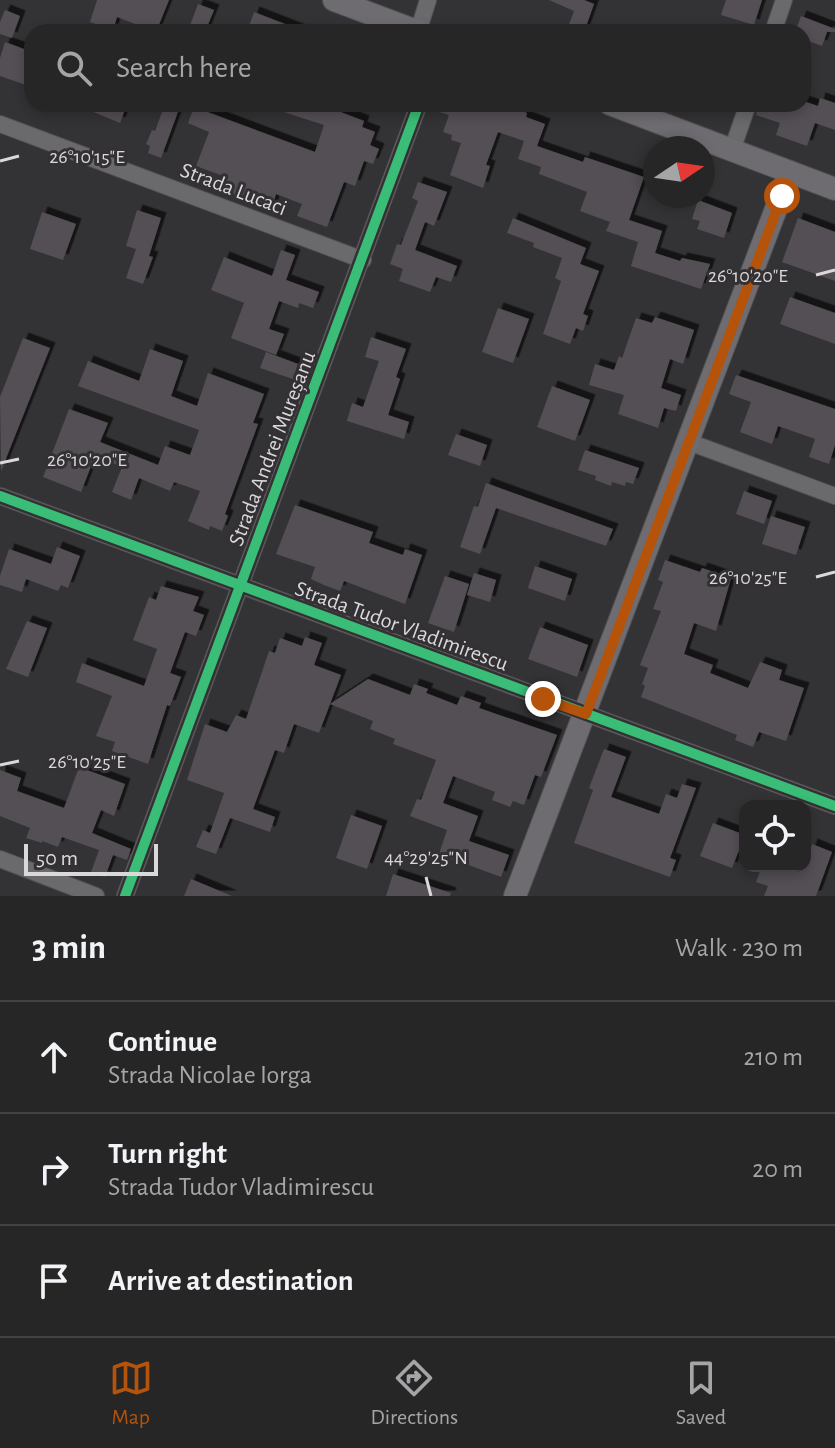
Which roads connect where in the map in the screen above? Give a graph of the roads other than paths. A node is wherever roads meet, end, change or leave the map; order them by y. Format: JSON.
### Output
{"nodes":[{"id":1,"x":334,"y":0,"type":"edge"},
{"id":2,"x":428,"y":0,"type":"edge"},
{"id":3,"x":784,"y":0,"type":"edge"},
{"id":4,"x":398,"y":24,"type":"edge"},
{"id":5,"x":421,"y":24,"type":"edge"},
{"id":6,"x":776,"y":24,"type":"edge"},
{"id":7,"x":416,"y":112,"type":"edge"},
{"id":8,"x":631,"y":112,"type":"edge"},
{"id":9,"x":745,"y":112,"type":"edge"},
{"id":10,"x":0,"y":124,"type":"edge"},
{"id":11,"x":732,"y":150,"type":"junction"},
{"id":12,"x":790,"y":172,"type":"junction"},
{"id":13,"x":835,"y":189,"type":"edge"},
{"id":14,"x":363,"y":260,"type":"junction"},
{"id":15,"x":689,"y":442,"type":"junction"},
{"id":16,"x":0,"y":496,"type":"edge"},
{"id":17,"x":835,"y":496,"type":"edge"},
{"id":18,"x":240,"y":587,"type":"junction"},
{"id":19,"x":586,"y":714,"type":"junction"},
{"id":20,"x":835,"y":806,"type":"edge"},
{"id":21,"x":0,"y":859,"type":"edge"},
{"id":22,"x":96,"y":896,"type":"edge"},
{"id":23,"x":125,"y":896,"type":"edge"},
{"id":24,"x":515,"y":896,"type":"edge"}],
"edges":[{"from":1,"to":4,"type":"street"},
{"from":2,"to":5,"type":"street"},
{"from":3,"to":6,"type":"street"},
{"from":7,"to":14,"type":"street","name":"Strada Andrei Mureșanu"},
{"from":8,"to":11,"type":"street"},
{"from":9,"to":11,"type":"street"},
{"from":10,"to":14,"type":"street","name":"Strada Lucaci"},
{"from":11,"to":12,"type":"street"},
{"from":12,"to":13,"type":"street"},
{"from":12,"to":15,"type":"street"},
{"from":14,"to":18,"type":"street","name":"Strada Andrei Mureșanu"},
{"from":15,"to":17,"type":"street"},
{"from":15,"to":19,"type":"street"},
{"from":16,"to":18,"type":"street","name":"Strada Tudor Vladimirescu"},
{"from":18,"to":19,"type":"street","name":"Strada Tudor Vladimirescu"},
{"from":18,"to":23,"type":"street","name":"Strada Andrei Mureșanu"},
{"from":19,"to":20,"type":"street","name":"Strada Tudor Vladimirescu"},
{"from":19,"to":24,"type":"street"},
{"from":21,"to":22,"type":"street"}]}
